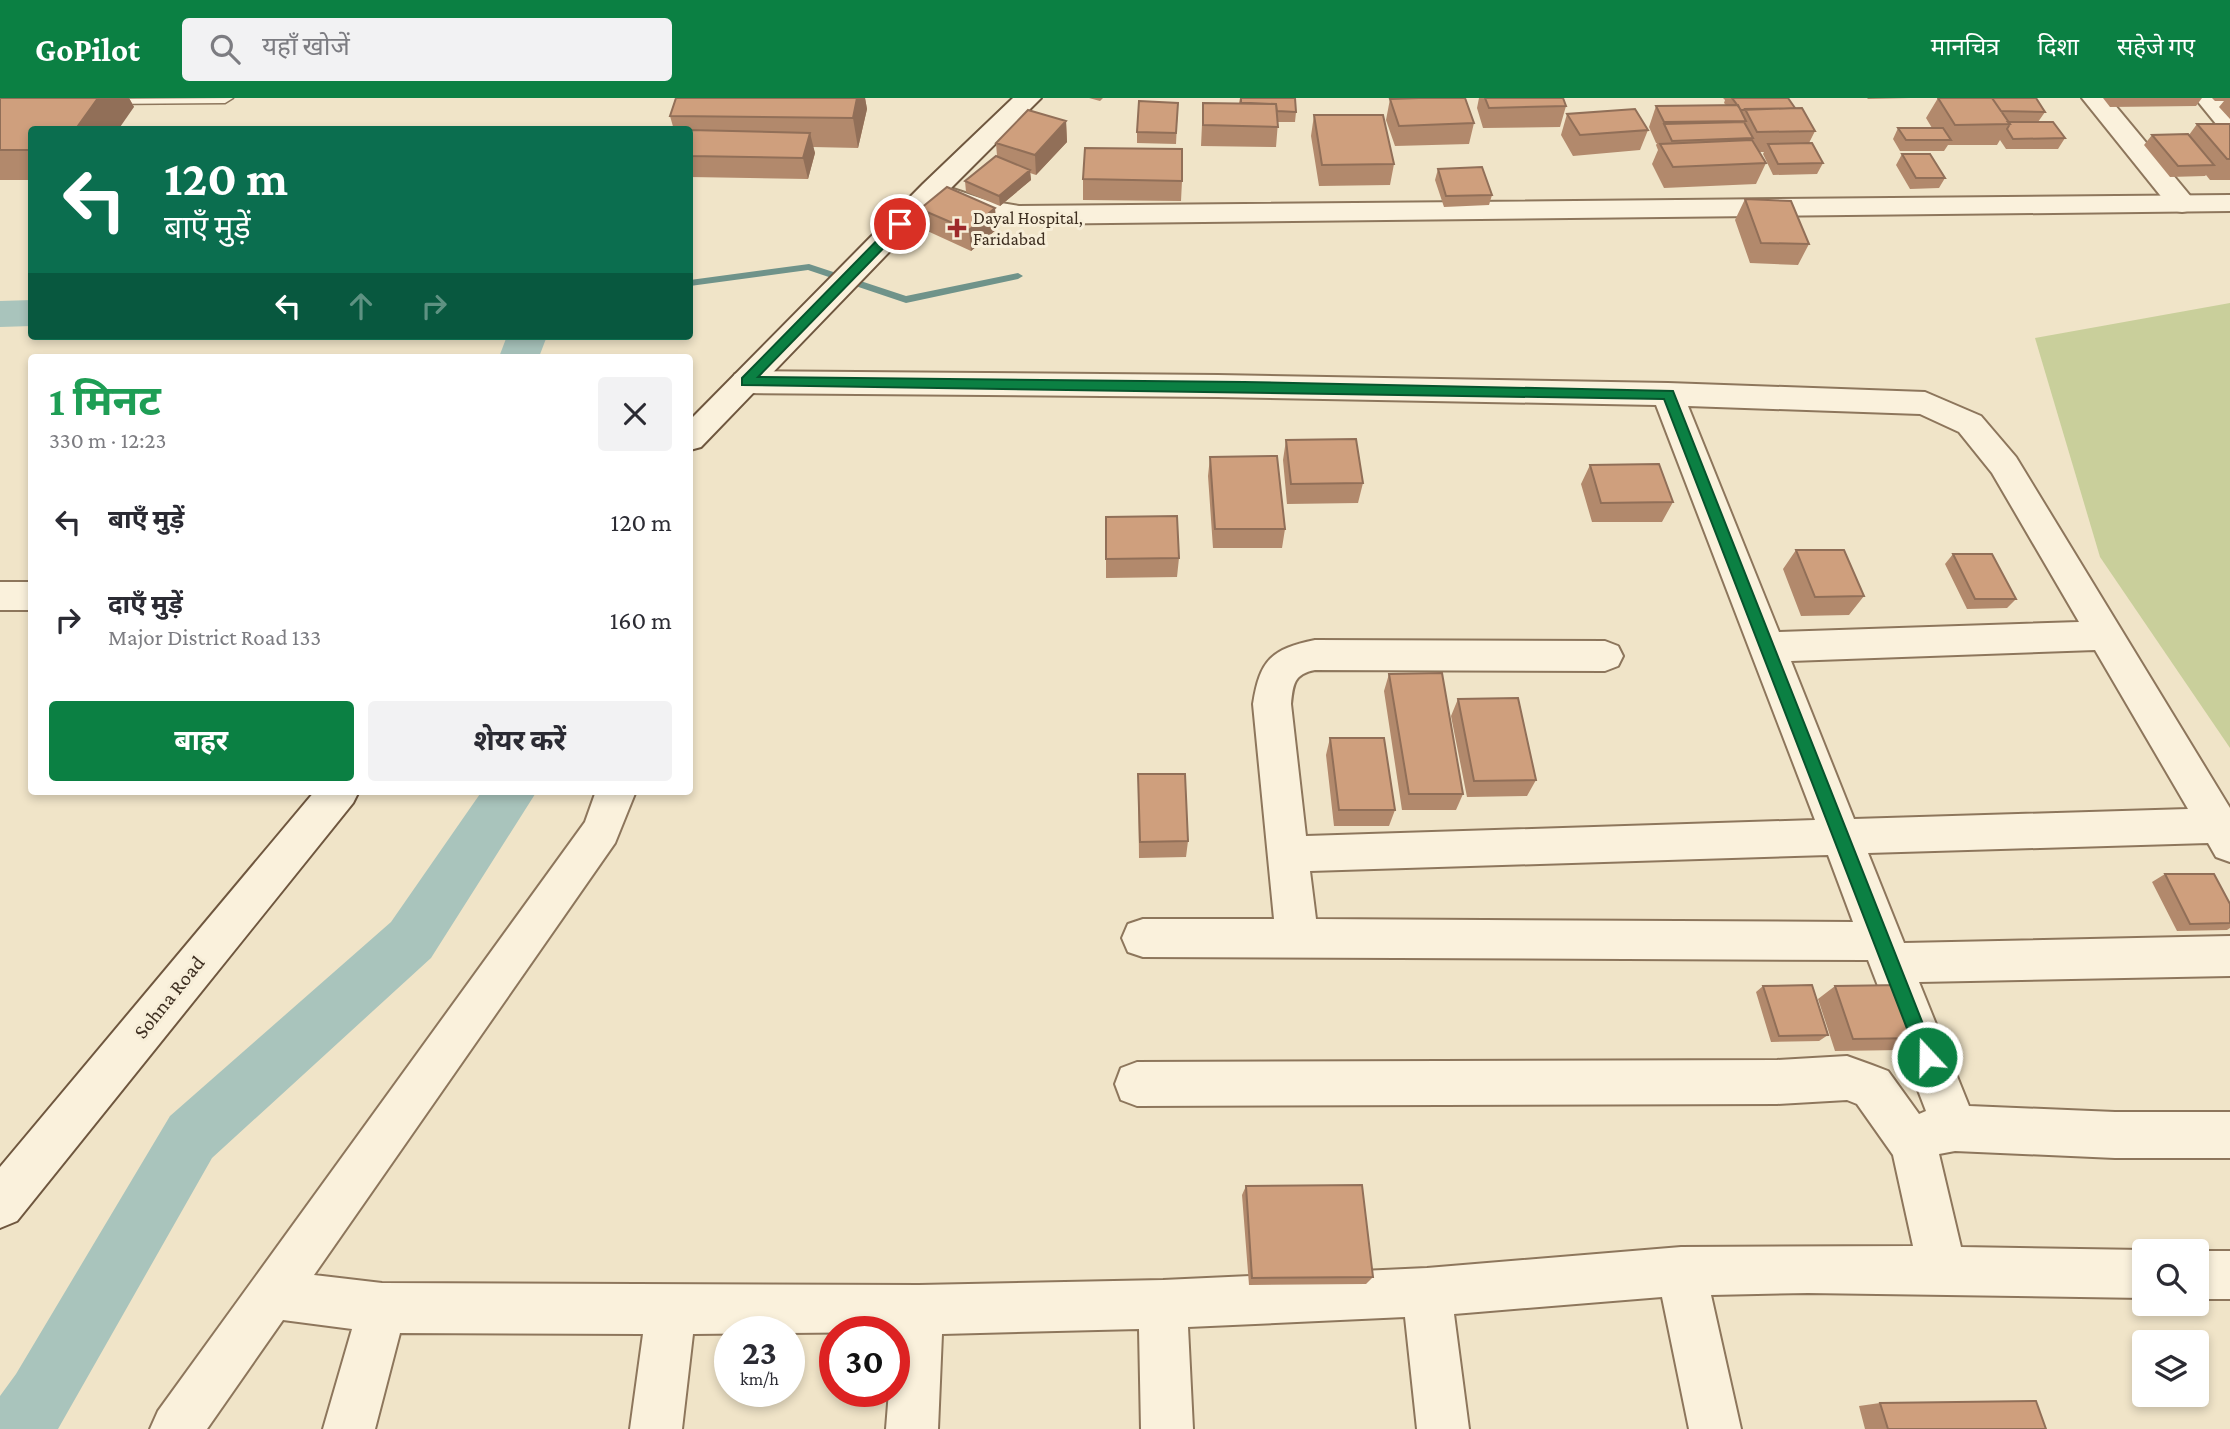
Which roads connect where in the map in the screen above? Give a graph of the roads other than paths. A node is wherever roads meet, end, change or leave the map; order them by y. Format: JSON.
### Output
{"nodes":[{"id":1,"x":225,"y":98,"type":"edge"},
{"id":2,"x":1028,"y":98,"type":"edge"},
{"id":3,"x":2095,"y":98,"type":"edge"},
{"id":4,"x":2208,"y":98,"type":"edge"},
{"id":5,"x":79,"y":99,"type":"edge"},
{"id":6,"x":2230,"y":124,"type":"edge"},
{"id":7,"x":933,"y":190,"type":"junction"},
{"id":8,"x":2230,"y":203,"type":"edge"},
{"id":9,"x":2182,"y":204,"type":"junction"},
{"id":10,"x":746,"y":382,"type":"junction"},
{"id":11,"x":1668,"y":394,"type":"junction"},
{"id":12,"x":693,"y":436,"type":"edge"},
{"id":13,"x":0,"y":596,"type":"edge"},
{"id":14,"x":28,"y":596,"type":"edge"},
{"id":15,"x":2105,"y":635,"type":"junction"},
{"id":16,"x":1768,"y":647,"type":"junction"},
{"id":17,"x":1605,"y":656,"type":"dead end"},
{"id":18,"x":333,"y":795,"type":"edge"},
{"id":19,"x":614,"y":795,"type":"edge"},
{"id":20,"x":2224,"y":834,"type":"edge"},
{"id":21,"x":1842,"y":839,"type":"junction"},
{"id":22,"x":1289,"y":854,"type":"junction"},
{"id":23,"x":1143,"y":938,"type":"dead end"},
{"id":24,"x":1297,"y":939,"type":"junction"},
{"id":25,"x":1886,"y":952,"type":"junction"},
{"id":26,"x":2230,"y":956,"type":"edge"},
{"id":27,"x":1137,"y":1084,"type":"dead end"},
{"id":28,"x":2230,"y":1135,"type":"edge"},
{"id":29,"x":1935,"y":1136,"type":"junction"},
{"id":30,"x":16,"y":1165,"type":"edge"},
{"id":31,"x":0,"y":1204,"type":"edge"},
{"id":32,"x":1681,"y":1271,"type":"junction"},
{"id":33,"x":1942,"y":1271,"type":"junction"},
{"id":34,"x":2132,"y":1274,"type":"edge"},
{"id":35,"x":2209,"y":1275,"type":"edge"},
{"id":36,"x":2230,"y":1275,"type":"edge"},
{"id":37,"x":1427,"y":1292,"type":"junction"},
{"id":38,"x":272,"y":1294,"type":"junction"},
{"id":39,"x":1163,"y":1304,"type":"junction"},
{"id":40,"x":382,"y":1308,"type":"junction"},
{"id":41,"x":671,"y":1308,"type":"junction"},
{"id":42,"x":919,"y":1310,"type":"junction"},
{"id":43,"x":176,"y":1429,"type":"edge"},
{"id":44,"x":349,"y":1429,"type":"edge"},
{"id":45,"x":656,"y":1429,"type":"edge"},
{"id":46,"x":912,"y":1429,"type":"edge"},
{"id":47,"x":1167,"y":1429,"type":"edge"},
{"id":48,"x":1443,"y":1429,"type":"edge"},
{"id":49,"x":1715,"y":1429,"type":"edge"}],
"edges":[{"from":1,"to":5,"type":"lane"},
{"from":2,"to":7,"type":"street"},
{"from":3,"to":9,"type":"street"},
{"from":4,"to":6,"type":"street"},
{"from":7,"to":9,"type":"street"},
{"from":7,"to":10,"type":"street"},
{"from":8,"to":9,"type":"street"},
{"from":10,"to":11,"type":"street"},
{"from":10,"to":12,"type":"street"},
{"from":11,"to":15,"type":"street"},
{"from":11,"to":16,"type":"street"},
{"from":13,"to":14,"type":"street"},
{"from":15,"to":16,"type":"street"},
{"from":15,"to":20,"type":"street"},
{"from":16,"to":21,"type":"street"},
{"from":17,"to":22,"type":"street"},
{"from":18,"to":30,"type":"street","name":"Sohna Road"},
{"from":19,"to":38,"type":"street"},
{"from":20,"to":21,"type":"street"},
{"from":21,"to":22,"type":"street"},
{"from":21,"to":25,"type":"street"},
{"from":22,"to":24,"type":"street"},
{"from":23,"to":24,"type":"street"},
{"from":24,"to":25,"type":"street"},
{"from":25,"to":26,"type":"street"},
{"from":25,"to":29,"type":"street"},
{"from":27,"to":29,"type":"street"},
{"from":28,"to":29,"type":"street"},
{"from":29,"to":33,"type":"street"},
{"from":30,"to":31,"type":"street","name":"Sohna Road"},
{"from":32,"to":33,"type":"street"},
{"from":32,"to":37,"type":"street"},
{"from":32,"to":49,"type":"street"},
{"from":33,"to":34,"type":"street"},
{"from":35,"to":36,"type":"street"},
{"from":37,"to":39,"type":"street"},
{"from":37,"to":48,"type":"street"},
{"from":38,"to":40,"type":"street"},
{"from":38,"to":43,"type":"street"},
{"from":39,"to":42,"type":"street"},
{"from":39,"to":47,"type":"street"},
{"from":40,"to":41,"type":"street"},
{"from":40,"to":44,"type":"street"},
{"from":41,"to":42,"type":"street"},
{"from":41,"to":45,"type":"street"},
{"from":42,"to":46,"type":"street"}]}
